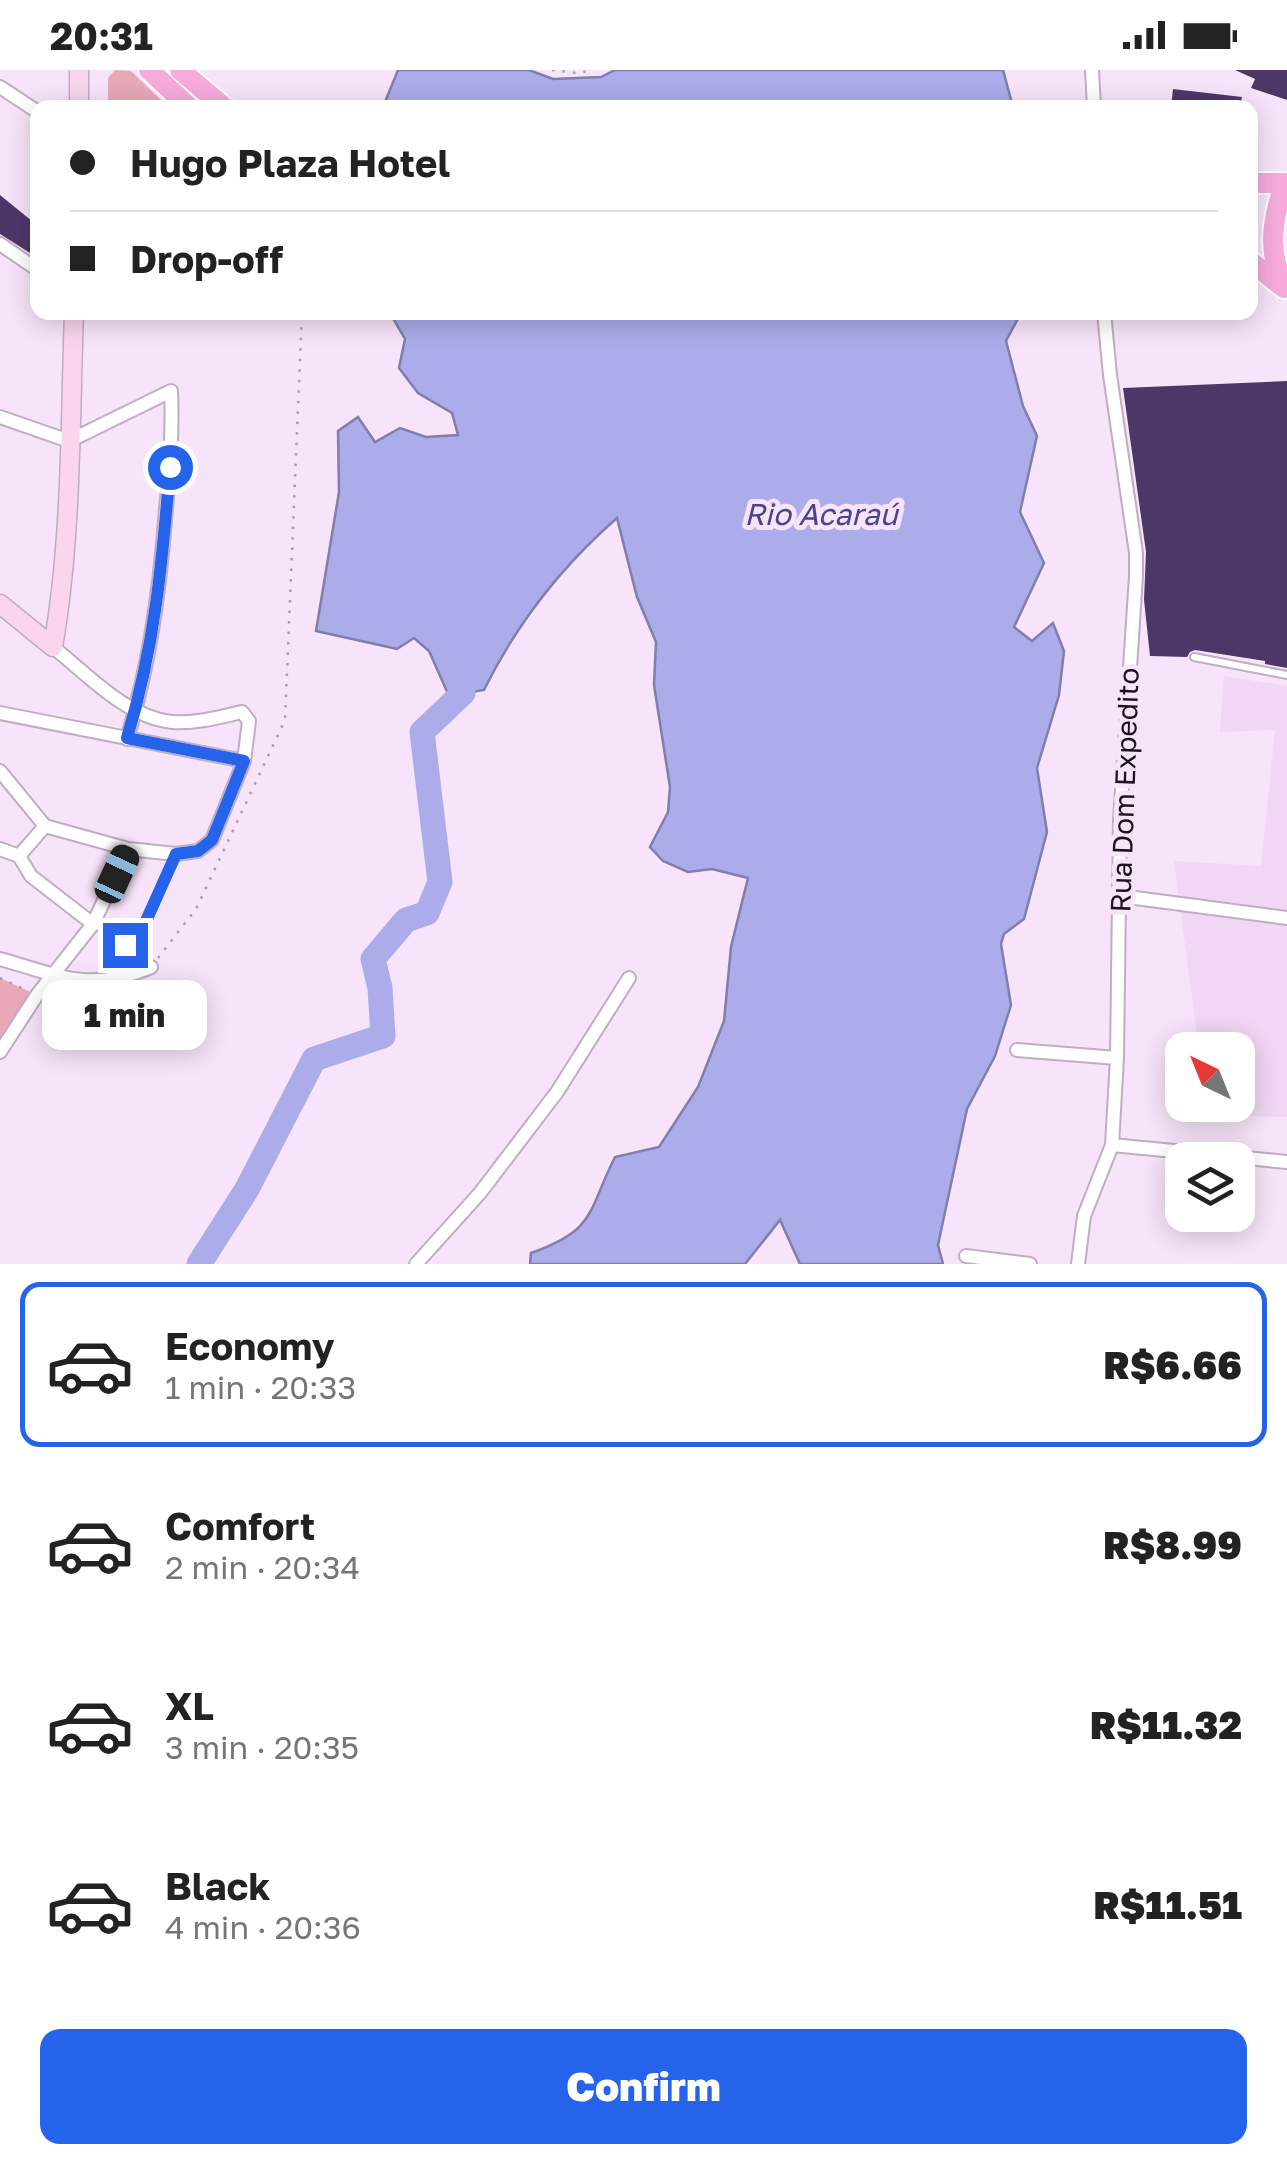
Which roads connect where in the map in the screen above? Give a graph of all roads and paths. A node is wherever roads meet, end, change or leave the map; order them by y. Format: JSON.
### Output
{"nodes":[{"id":1,"x":90,"y":70,"type":"edge"},
{"id":2,"x":149,"y":70,"type":"edge"},
{"id":3,"x":180,"y":70,"type":"edge"},
{"id":4,"x":552,"y":70,"type":"edge"},
{"id":5,"x":594,"y":70,"type":"edge"},
{"id":6,"x":1092,"y":70,"type":"edge"},
{"id":7,"x":199,"y":78,"type":"edge"},
{"id":8,"x":0,"y":87,"type":"edge"},
{"id":9,"x":79,"y":89,"type":"edge"},
{"id":10,"x":181,"y":100,"type":"edge"},
{"id":11,"x":218,"y":100,"type":"edge"},
{"id":12,"x":1094,"y":100,"type":"edge"},
{"id":13,"x":30,"y":107,"type":"edge"},
{"id":14,"x":1258,"y":183,"type":"edge"},
{"id":15,"x":1286,"y":183,"type":"edge"},
{"id":16,"x":0,"y":244,"type":"edge"},
{"id":17,"x":30,"y":265,"type":"edge"},
{"id":18,"x":1258,"y":268,"type":"edge"},
{"id":19,"x":1287,"y":288,"type":"edge"},
{"id":20,"x":74,"y":320,"type":"edge"},
{"id":21,"x":302,"y":320,"type":"edge"},
{"id":22,"x":1105,"y":320,"type":"edge"},
{"id":23,"x":0,"y":417,"type":"edge"},
{"id":24,"x":69,"y":442,"type":"junction"},
{"id":25,"x":0,"y":604,"type":"edge"},
{"id":26,"x":53,"y":647,"type":"junction"},
{"id":27,"x":1194,"y":656,"type":"dead end"},
{"id":28,"x":1287,"y":675,"type":"edge"},
{"id":29,"x":0,"y":712,"type":"edge"},
{"id":30,"x":135,"y":712,"type":"junction"},
{"id":31,"x":127,"y":738,"type":"junction"},
{"id":32,"x":244,"y":761,"type":"junction"},
{"id":33,"x":0,"y":771,"type":"edge"},
{"id":34,"x":45,"y":826,"type":"junction"},
{"id":35,"x":0,"y":849,"type":"edge"},
{"id":36,"x":128,"y":849,"type":"junction"},
{"id":37,"x":176,"y":854,"type":"junction"},
{"id":38,"x":18,"y":856,"type":"junction"},
{"id":39,"x":1120,"y":896,"type":"junction"},
{"id":40,"x":1287,"y":918,"type":"edge"},
{"id":41,"x":94,"y":924,"type":"junction"},
{"id":42,"x":0,"y":960,"type":"edge"},
{"id":43,"x":151,"y":967,"type":"junction"},
{"id":44,"x":54,"y":974,"type":"junction"},
{"id":45,"x":0,"y":978,"type":"edge"},
{"id":46,"x":629,"y":978,"type":"dead end"},
{"id":47,"x":37,"y":995,"type":"junction"},
{"id":48,"x":1018,"y":1050,"type":"dead end"},
{"id":49,"x":0,"y":1052,"type":"edge"},
{"id":50,"x":1117,"y":1058,"type":"junction"},
{"id":51,"x":1112,"y":1145,"type":"junction"},
{"id":52,"x":1287,"y":1162,"type":"edge"},
{"id":53,"x":966,"y":1256,"type":"dead end"},
{"id":54,"x":416,"y":1264,"type":"edge"},
{"id":55,"x":1030,"y":1264,"type":"edge"},
{"id":56,"x":1078,"y":1264,"type":"edge"}],
"edges":[{"from":1,"to":9,"type":"street"},
{"from":2,"to":10,"type":"main road"},
{"from":3,"to":7,"type":"main road"},
{"from":4,"to":5,"type":"path"},
{"from":6,"to":12,"type":"street"},
{"from":7,"to":11,"type":"main road"},
{"from":8,"to":13,"type":"street"},
{"from":14,"to":15,"type":"main road"},
{"from":15,"to":19,"type":"main road"},
{"from":16,"to":17,"type":"street"},
{"from":18,"to":19,"type":"main road"},
{"from":20,"to":24,"type":"street"},
{"from":21,"to":43,"type":"path"},
{"from":22,"to":39,"type":"street","name":"Rua Dom Expedito"},
{"from":23,"to":24,"type":"street"},
{"from":24,"to":26,"type":"street"},
{"from":24,"to":30,"type":"street"},
{"from":25,"to":26,"type":"street"},
{"from":26,"to":30,"type":"street"},
{"from":27,"to":28,"type":"lane"},
{"from":29,"to":31,"type":"street"},
{"from":30,"to":31,"type":"street"},
{"from":30,"to":32,"type":"street"},
{"from":31,"to":32,"type":"street"},
{"from":32,"to":37,"type":"street"},
{"from":33,"to":34,"type":"street"},
{"from":34,"to":36,"type":"street"},
{"from":34,"to":38,"type":"street"},
{"from":35,"to":38,"type":"street"},
{"from":36,"to":37,"type":"street"},
{"from":36,"to":41,"type":"street"},
{"from":37,"to":41,"type":"lane"},
{"from":38,"to":41,"type":"street"},
{"from":39,"to":40,"type":"street"},
{"from":39,"to":50,"type":"street","name":"Rua Dom Expedito"},
{"from":41,"to":44,"type":"street"},
{"from":42,"to":44,"type":"street"},
{"from":43,"to":44,"type":"street"},
{"from":43,"to":47,"type":"path"},
{"from":44,"to":47,"type":"street"},
{"from":45,"to":47,"type":"path"},
{"from":46,"to":54,"type":"street"},
{"from":47,"to":49,"type":"street"},
{"from":48,"to":50,"type":"street"},
{"from":50,"to":51,"type":"street","name":"Rua Dom Expedito"},
{"from":51,"to":52,"type":"street"},
{"from":51,"to":56,"type":"street","name":"Rua Dom Expedito"},
{"from":53,"to":55,"type":"street"}]}
